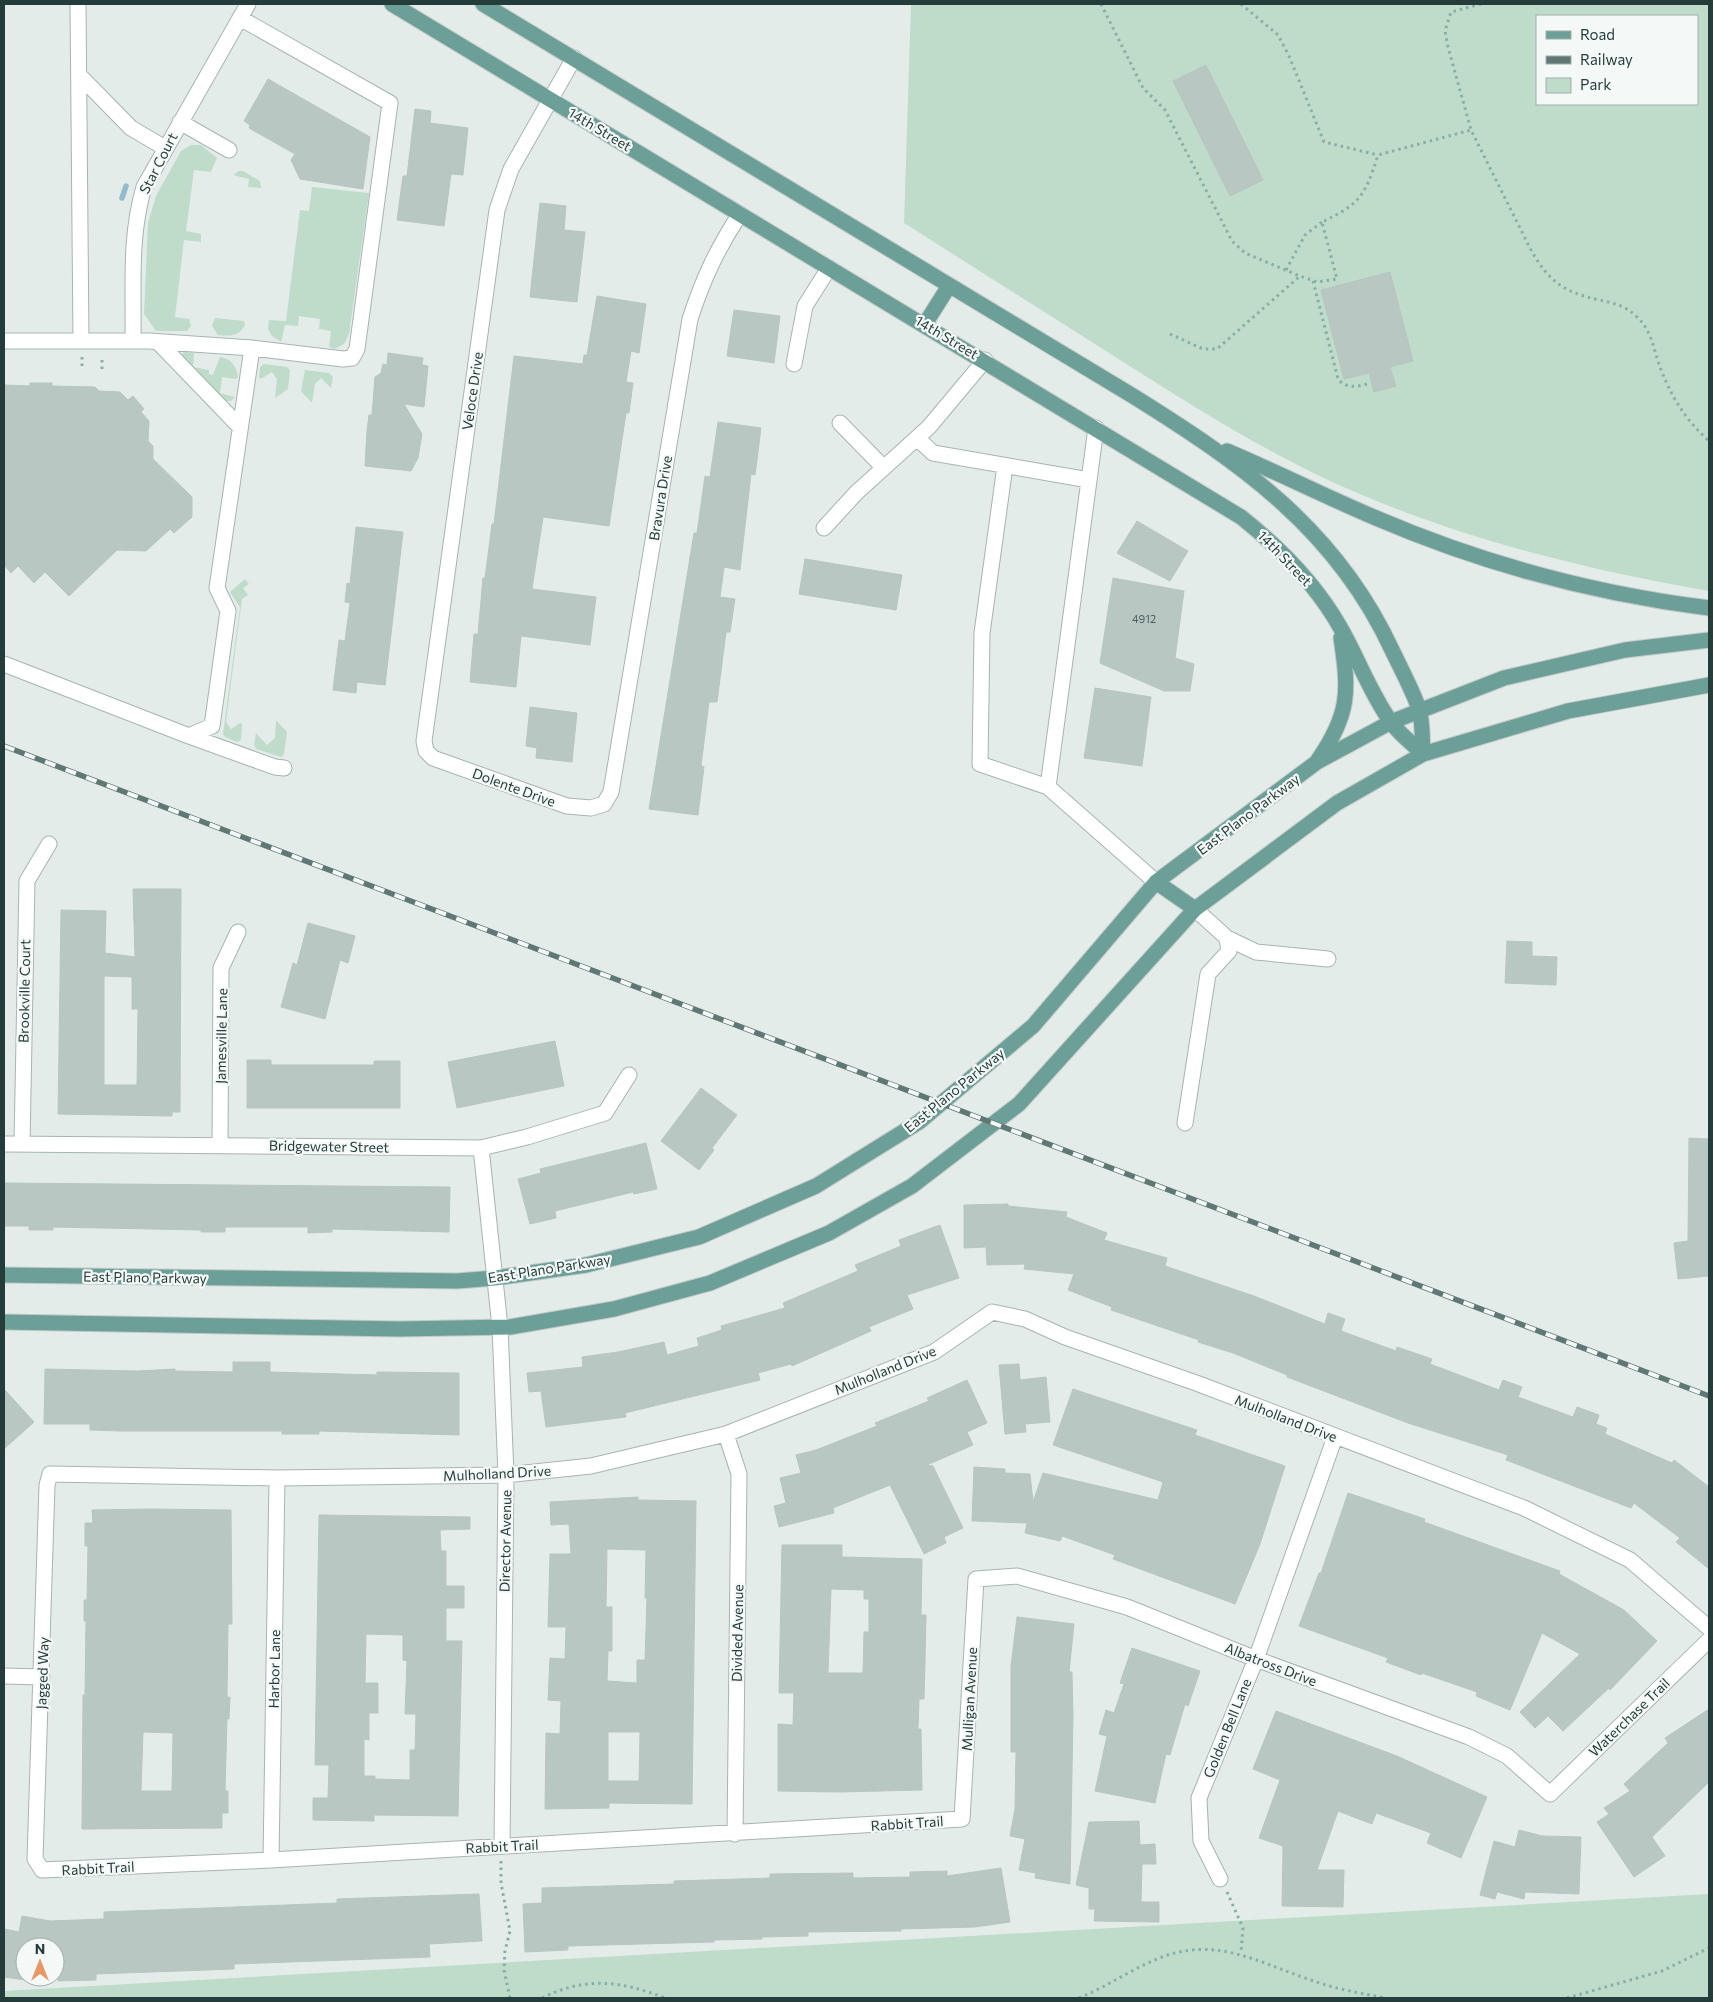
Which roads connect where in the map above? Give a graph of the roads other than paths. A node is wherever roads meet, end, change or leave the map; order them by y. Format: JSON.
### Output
{"nodes":[{"id":1,"x":78,"y":4,"type":"edge"},
{"id":2,"x":248,"y":4,"type":"edge"},
{"id":3,"x":392,"y":4,"type":"edge"},
{"id":4,"x":483,"y":4,"type":"edge"},
{"id":5,"x":240,"y":18,"type":"junction"},
{"id":6,"x":574,"y":58,"type":"junction"},
{"id":7,"x":79,"y":75,"type":"junction"},
{"id":8,"x":550,"y":99,"type":"junction"},
{"id":9,"x":180,"y":122,"type":"junction"},
{"id":10,"x":165,"y":148,"type":"junction"},
{"id":11,"x":228,"y":150,"type":"dead end"},
{"id":12,"x":740,"y":214,"type":"junction"},
{"id":13,"x":829,"y":268,"type":"junction"},
{"id":14,"x":949,"y":286,"type":"junction"},
{"id":15,"x":925,"y":324,"type":"junction"},
{"id":16,"x":4,"y":341,"type":"edge"},
{"id":17,"x":81,"y":341,"type":"junction"},
{"id":18,"x":133,"y":341,"type":"junction"},
{"id":19,"x":158,"y":342,"type":"junction"},
{"id":20,"x":252,"y":348,"type":"junction"},
{"id":21,"x":985,"y":360,"type":"junction"},
{"id":22,"x":794,"y":364,"type":"dead end"},
{"id":23,"x":840,"y":423,"type":"dead end"},
{"id":24,"x":240,"y":427,"type":"junction"},
{"id":25,"x":1096,"y":428,"type":"junction"},
{"id":26,"x":917,"y":438,"type":"junction"},
{"id":27,"x":1205,"y":441,"type":"junction"},
{"id":28,"x":1005,"y":466,"type":"junction"},
{"id":29,"x":884,"y":468,"type":"junction"},
{"id":30,"x":1089,"y":480,"type":"junction"},
{"id":31,"x":824,"y":528,"type":"dead end"},
{"id":32,"x":1709,"y":608,"type":"edge"},
{"id":33,"x":1340,"y":626,"type":"junction"},
{"id":34,"x":1709,"y":640,"type":"edge"},
{"id":35,"x":4,"y":664,"type":"edge"},
{"id":36,"x":1709,"y":685,"type":"edge"},
{"id":37,"x":1419,"y":710,"type":"junction"},
{"id":38,"x":1391,"y":722,"type":"junction"},
{"id":39,"x":189,"y":736,"type":"junction"},
{"id":40,"x":424,"y":741,"type":"joint"},
{"id":41,"x":1423,"y":754,"type":"junction"},
{"id":42,"x":1317,"y":762,"type":"junction"},
{"id":43,"x":284,"y":768,"type":"dead end"},
{"id":44,"x":1048,"y":787,"type":"junction"},
{"id":45,"x":611,"y":792,"type":"joint"},
{"id":46,"x":49,"y":844,"type":"dead end"},
{"id":47,"x":1156,"y":882,"type":"junction"},
{"id":48,"x":1195,"y":909,"type":"junction"},
{"id":49,"x":238,"y":932,"type":"dead end"},
{"id":50,"x":1227,"y":938,"type":"junction"},
{"id":51,"x":1328,"y":959,"type":"dead end"},
{"id":52,"x":629,"y":1075,"type":"dead end"},
{"id":53,"x":1185,"y":1122,"type":"dead end"},
{"id":54,"x":4,"y":1144,"type":"edge"},
{"id":55,"x":22,"y":1144,"type":"junction"},
{"id":56,"x":220,"y":1144,"type":"junction"},
{"id":57,"x":480,"y":1148,"type":"junction"},
{"id":58,"x":4,"y":1275,"type":"edge"},
{"id":59,"x":495,"y":1278,"type":"junction"},
{"id":60,"x":4,"y":1322,"type":"edge"},
{"id":61,"x":500,"y":1327,"type":"junction"},
{"id":62,"x":726,"y":1434,"type":"junction"},
{"id":63,"x":1335,"y":1437,"type":"junction"},
{"id":64,"x":50,"y":1474,"type":"joint"},
{"id":65,"x":506,"y":1475,"type":"junction"},
{"id":66,"x":277,"y":1478,"type":"junction"},
{"id":67,"x":976,"y":1579,"type":"joint"},
{"id":68,"x":1709,"y":1628,"type":"edge"},
{"id":69,"x":1709,"y":1640,"type":"edge"},
{"id":70,"x":1256,"y":1659,"type":"junction"},
{"id":71,"x":4,"y":1676,"type":"edge"},
{"id":72,"x":42,"y":1677,"type":"junction"},
{"id":73,"x":1550,"y":1794,"type":"joint"},
{"id":74,"x":962,"y":1819,"type":"joint"},
{"id":75,"x":735,"y":1834,"type":"junction"},
{"id":76,"x":502,"y":1846,"type":"junction"},
{"id":77,"x":271,"y":1860,"type":"junction"},
{"id":78,"x":42,"y":1870,"type":"joint"},
{"id":79,"x":1220,"y":1879,"type":"road end"}],
"edges":[{"from":1,"to":7,"type":"street"},
{"from":2,"to":5,"type":"street","name":"Star Court"},
{"from":3,"to":8,"type":"main road","name":"14th Street"},
{"from":4,"to":6,"type":"main road"},
{"from":5,"to":9,"type":"street","name":"Star Court"},
{"from":5,"to":20,"type":"street"},
{"from":6,"to":8,"type":"street","name":"Veloce Drive"},
{"from":6,"to":14,"type":"main road"},
{"from":7,"to":10,"type":"street"},
{"from":7,"to":17,"type":"street"},
{"from":8,"to":12,"type":"main road","name":"14th Street"},
{"from":8,"to":40,"type":"street","name":"Veloce Drive"},
{"from":9,"to":10,"type":"street","name":"Star Court"},
{"from":9,"to":11,"type":"street"},
{"from":10,"to":18,"type":"street","name":"Star Court"},
{"from":12,"to":13,"type":"main road","name":"14th Street"},
{"from":12,"to":45,"type":"street","name":"Bravura Drive"},
{"from":13,"to":15,"type":"main road","name":"14th Street"},
{"from":13,"to":22,"type":"street"},
{"from":14,"to":15,"type":"main road"},
{"from":14,"to":27,"type":"main road"},
{"from":15,"to":21,"type":"main road","name":"14th Street"},
{"from":16,"to":17,"type":"street"},
{"from":17,"to":18,"type":"street"},
{"from":18,"to":19,"type":"street"},
{"from":19,"to":20,"type":"street"},
{"from":19,"to":24,"type":"street"},
{"from":20,"to":24,"type":"street"},
{"from":21,"to":25,"type":"main road","name":"14th Street"},
{"from":21,"to":26,"type":"street"},
{"from":23,"to":29,"type":"street"},
{"from":24,"to":39,"type":"street"},
{"from":25,"to":30,"type":"street"},
{"from":25,"to":33,"type":"main road","name":"14th Street"},
{"from":26,"to":28,"type":"street"},
{"from":26,"to":29,"type":"street"},
{"from":27,"to":32,"type":"main road"},
{"from":27,"to":37,"type":"main road"},
{"from":28,"to":30,"type":"street"},
{"from":28,"to":44,"type":"street"},
{"from":29,"to":31,"type":"street"},
{"from":30,"to":44,"type":"street"},
{"from":33,"to":38,"type":"main road","name":"14th Street"},
{"from":33,"to":42,"type":"main road"},
{"from":34,"to":37,"type":"main road","name":"East Plano Parkway"},
{"from":35,"to":39,"type":"street"},
{"from":36,"to":41,"type":"main road"},
{"from":37,"to":38,"type":"main road","name":"East Plano Parkway"},
{"from":37,"to":41,"type":"main road"},
{"from":38,"to":41,"type":"main road","name":"14th Street"},
{"from":38,"to":42,"type":"main road","name":"East Plano Parkway"},
{"from":39,"to":43,"type":"street"},
{"from":40,"to":45,"type":"street","name":"Dolente Drive"},
{"from":41,"to":48,"type":"main road"},
{"from":42,"to":47,"type":"main road","name":"East Plano Parkway"},
{"from":44,"to":47,"type":"street"},
{"from":46,"to":55,"type":"street","name":"Brookville Court"},
{"from":47,"to":48,"type":"main road"},
{"from":47,"to":59,"type":"main road","name":"East Plano Parkway"},
{"from":48,"to":50,"type":"street"},
{"from":48,"to":61,"type":"main road"},
{"from":49,"to":56,"type":"street","name":"Jamesville Lane"},
{"from":50,"to":51,"type":"street"},
{"from":50,"to":53,"type":"street"},
{"from":52,"to":57,"type":"street","name":"Bridgewater Street"},
{"from":54,"to":55,"type":"street","name":"Bridgewater Street"},
{"from":55,"to":56,"type":"street","name":"Bridgewater Street"},
{"from":56,"to":57,"type":"street","name":"Bridgewater Street"},
{"from":57,"to":59,"type":"street","name":"Director Avenue"},
{"from":58,"to":59,"type":"main road","name":"East Plano Parkway"},
{"from":59,"to":61,"type":"street","name":"Director Avenue"},
{"from":60,"to":61,"type":"main road"},
{"from":61,"to":65,"type":"street","name":"Director Avenue"},
{"from":62,"to":63,"type":"street","name":"Mulholland Drive"},
{"from":62,"to":65,"type":"street","name":"Mulholland Drive"},
{"from":62,"to":75,"type":"street","name":"Divided Avenue"},
{"from":63,"to":68,"type":"street","name":"Mulholland Drive"},
{"from":63,"to":70,"type":"street","name":"Golden Bell Lane"},
{"from":64,"to":66,"type":"street","name":"Mulholland Drive"},
{"from":64,"to":72,"type":"street","name":"Jagged Way"},
{"from":65,"to":66,"type":"street","name":"Mulholland Drive"},
{"from":65,"to":76,"type":"street","name":"Director Avenue"},
{"from":66,"to":77,"type":"street","name":"Harbor Lane"},
{"from":67,"to":70,"type":"street","name":"Albatross Drive"},
{"from":67,"to":74,"type":"street","name":"Mulligan Avenue"},
{"from":69,"to":73,"type":"street","name":"Waterchase Trail"},
{"from":70,"to":73,"type":"street","name":"Albatross Drive"},
{"from":70,"to":79,"type":"street","name":"Golden Bell Lane"},
{"from":71,"to":72,"type":"street"},
{"from":72,"to":78,"type":"street","name":"Jagged Way"},
{"from":74,"to":75,"type":"street","name":"Rabbit Trail"},
{"from":75,"to":76,"type":"street","name":"Rabbit Trail"},
{"from":76,"to":77,"type":"street","name":"Rabbit Trail"},
{"from":77,"to":78,"type":"street","name":"Rabbit Trail"}]}
